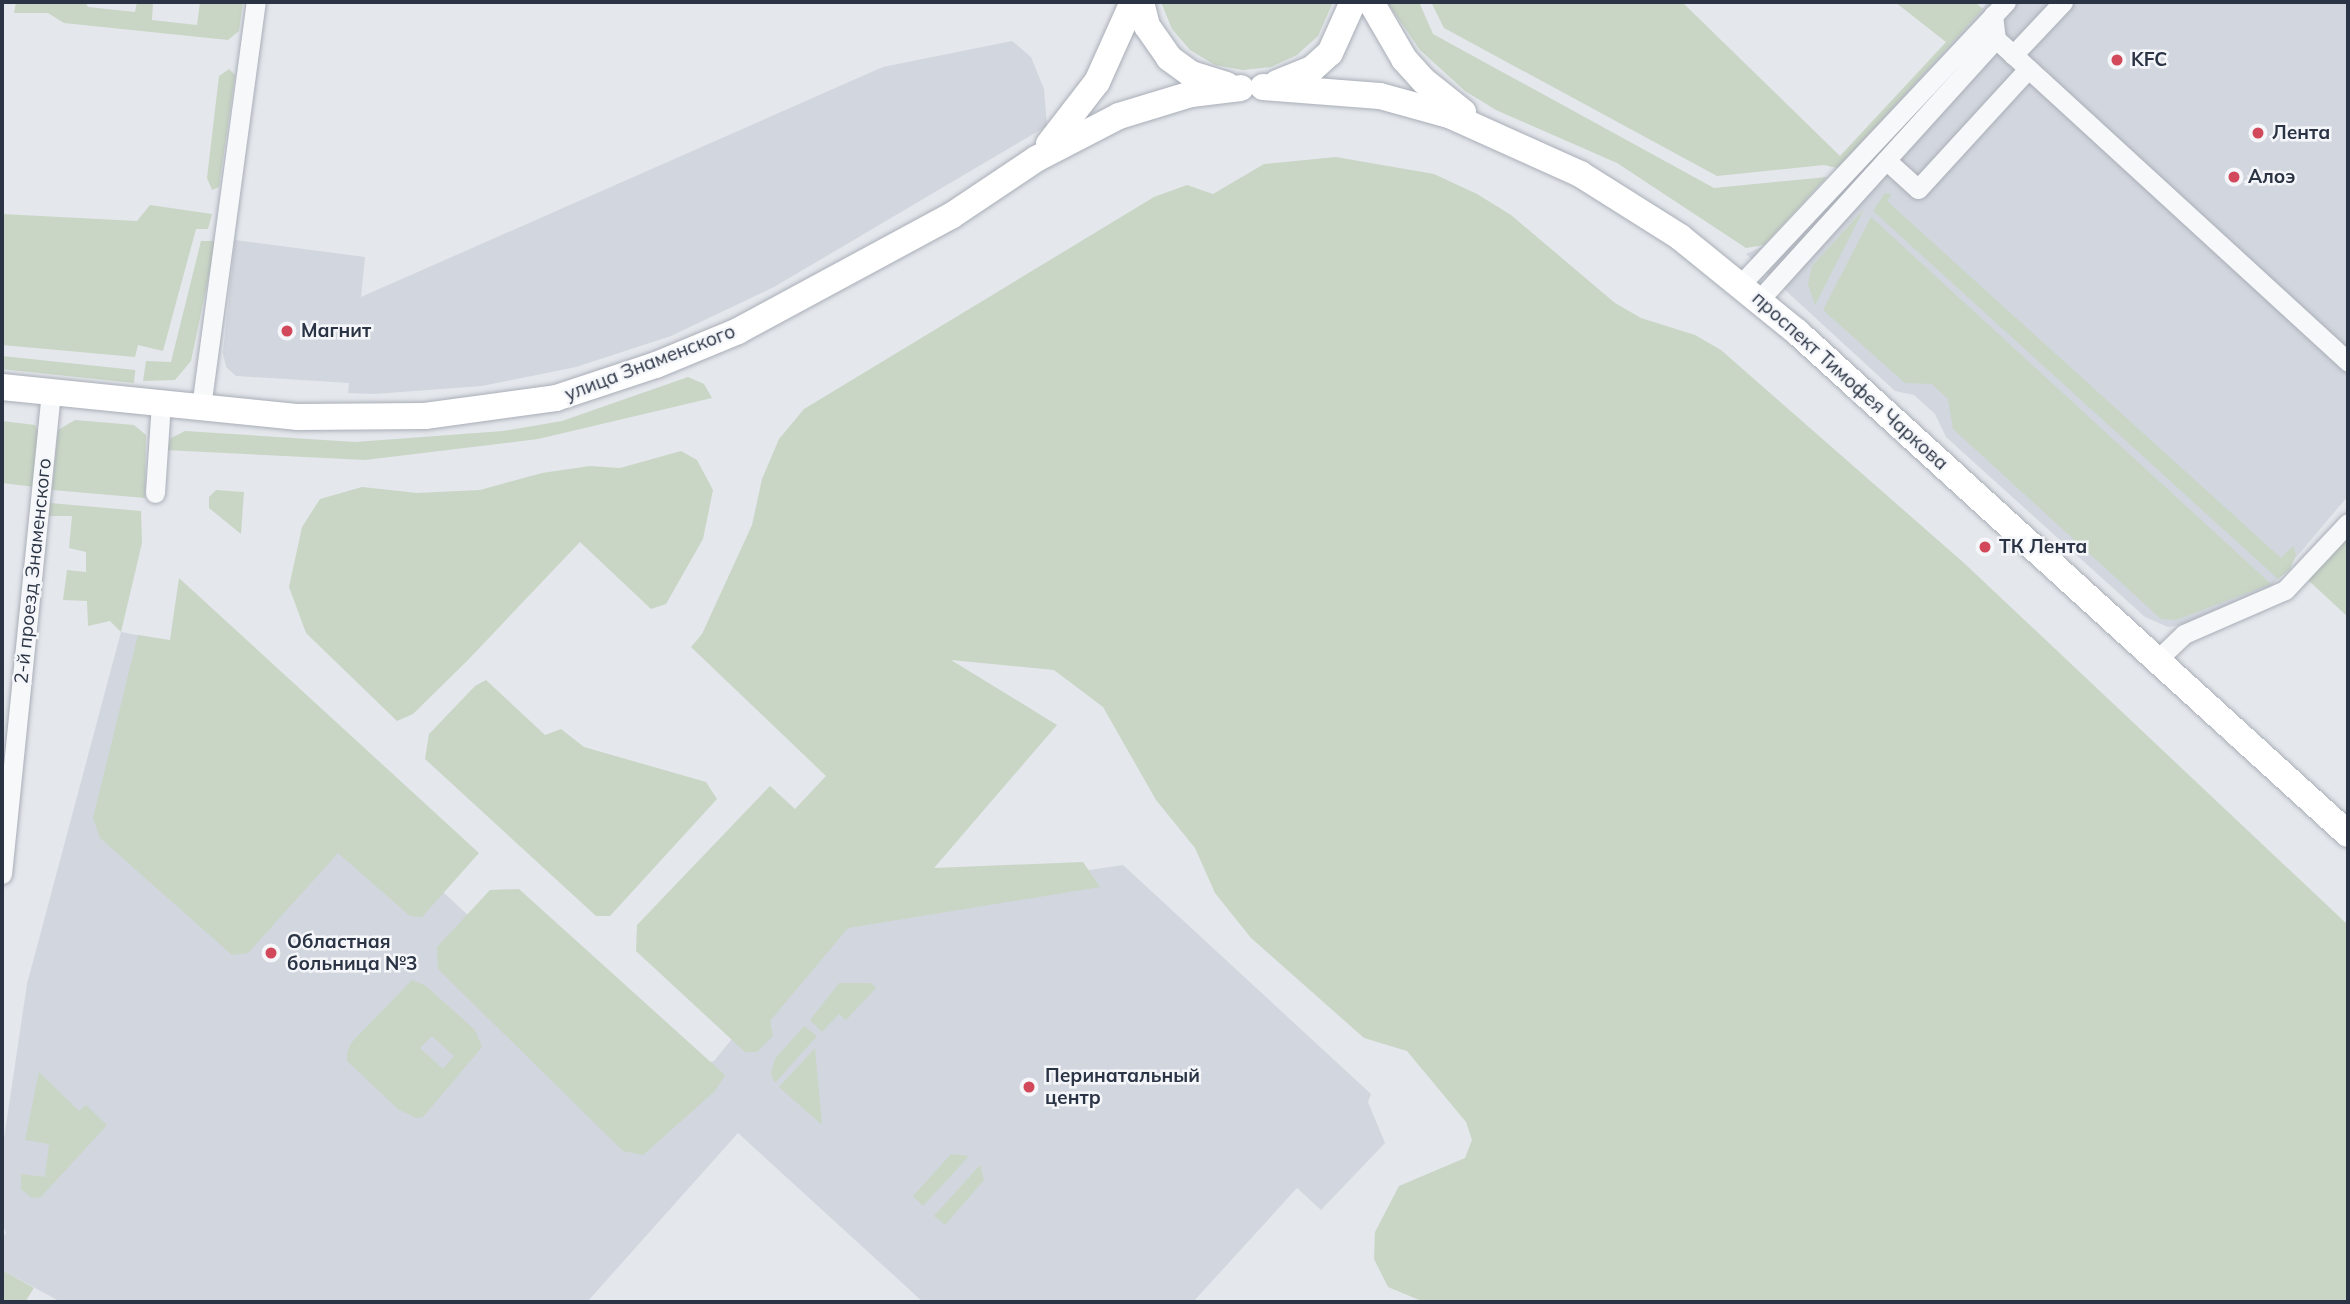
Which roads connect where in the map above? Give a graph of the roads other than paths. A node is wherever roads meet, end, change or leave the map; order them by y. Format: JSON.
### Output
{"nodes":[{"id":1,"x":256,"y":2,"type":"edge"},
{"id":2,"x":1133,"y":2,"type":"edge"},
{"id":3,"x":1141,"y":2,"type":"edge"},
{"id":4,"x":1353,"y":2,"type":"edge"},
{"id":5,"x":1371,"y":2,"type":"edge"},
{"id":6,"x":2063,"y":2,"type":"edge"},
{"id":7,"x":1993,"y":14,"type":"edge"},
{"id":8,"x":1996,"y":39,"type":"junction"},
{"id":9,"x":2013,"y":55,"type":"junction"},
{"id":10,"x":2028,"y":69,"type":"junction"},
{"id":11,"x":1252,"y":88,"type":"junction"},
{"id":12,"x":1494,"y":132,"type":"junction"},
{"id":13,"x":1037,"y":159,"type":"junction"},
{"id":14,"x":1886,"y":160,"type":"junction"},
{"id":15,"x":1750,"y":292,"type":"junction"},
{"id":16,"x":2348,"y":362,"type":"edge"},
{"id":17,"x":2,"y":387,"type":"edge"},
{"id":18,"x":51,"y":393,"type":"junction"},
{"id":19,"x":161,"y":402,"type":"junction"},
{"id":20,"x":201,"y":407,"type":"junction"},
{"id":21,"x":155,"y":493,"type":"dead end"},
{"id":22,"x":2348,"y":523,"type":"edge"},
{"id":23,"x":2157,"y":660,"type":"junction"},
{"id":24,"x":2348,"y":834,"type":"edge"},
{"id":25,"x":2,"y":874,"type":"edge"}],
"edges":[{"from":1,"to":20,"type":"street"},
{"from":2,"to":13,"type":"main road"},
{"from":3,"to":11,"type":"main road"},
{"from":4,"to":11,"type":"main road"},
{"from":5,"to":12,"type":"main road"},
{"from":6,"to":9,"type":"street"},
{"from":7,"to":8,"type":"street"},
{"from":7,"to":15,"type":"street"},
{"from":8,"to":9,"type":"street"},
{"from":8,"to":14,"type":"street"},
{"from":9,"to":10,"type":"street"},
{"from":10,"to":14,"type":"street"},
{"from":10,"to":16,"type":"street"},
{"from":11,"to":12,"type":"main road","name":"проспект Тимофея Чаркова"},
{"from":11,"to":13,"type":"main road","name":"улица Знаменского"},
{"from":12,"to":15,"type":"main road","name":"проспект Тимофея Чаркова"},
{"from":13,"to":20,"type":"main road","name":"улица Знаменского"},
{"from":14,"to":15,"type":"street"},
{"from":15,"to":23,"type":"main road","name":"проспект Тимофея Чаркова"},
{"from":17,"to":18,"type":"main road","name":"улица Знаменского"},
{"from":18,"to":19,"type":"main road","name":"улица Знаменского"},
{"from":18,"to":25,"type":"street","name":"2-й проезд Знаменского"},
{"from":19,"to":20,"type":"main road","name":"улица Знаменского"},
{"from":19,"to":21,"type":"street"},
{"from":22,"to":23,"type":"street"},
{"from":23,"to":24,"type":"main road","name":"проспект Тимофея Чаркова"}]}
